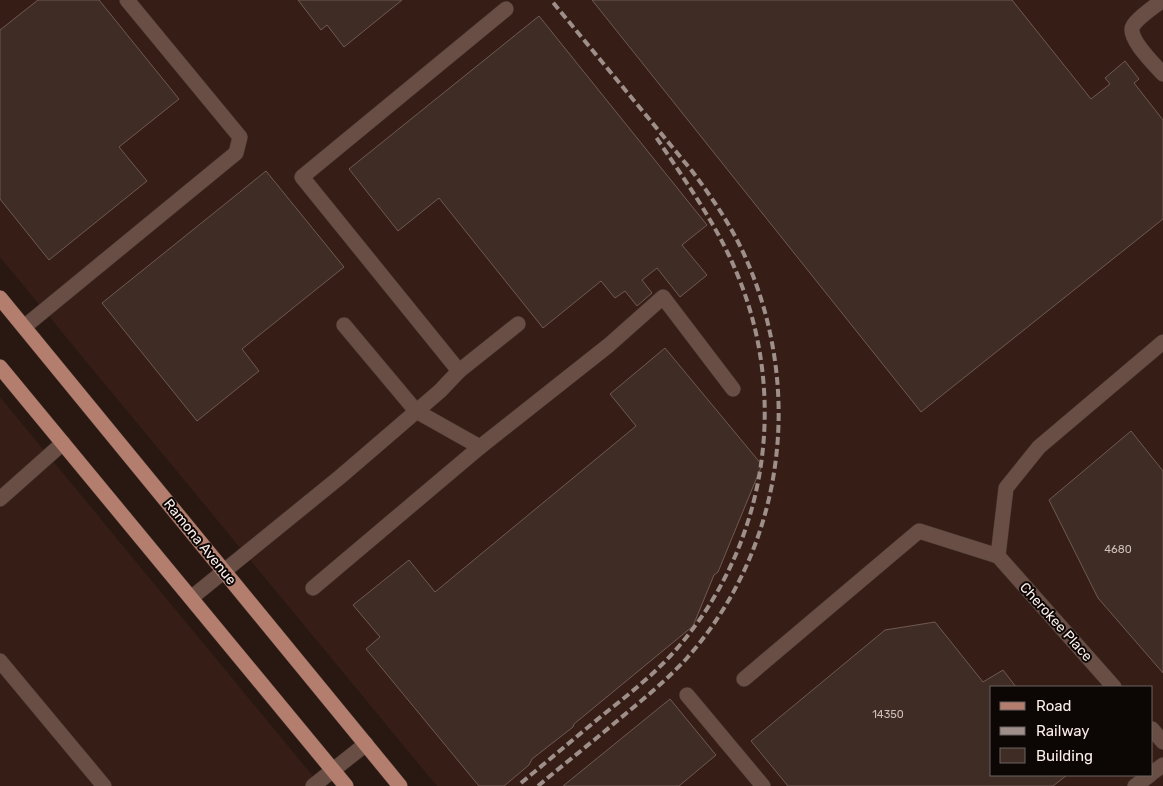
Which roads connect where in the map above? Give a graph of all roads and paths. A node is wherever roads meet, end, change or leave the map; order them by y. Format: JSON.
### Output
{"nodes":[{"id":1,"x":127,"y":0,"type":"edge"},
{"id":2,"x":1163,"y":0,"type":"edge"},
{"id":3,"x":506,"y":9,"type":"dead end"},
{"id":4,"x":1163,"y":74,"type":"edge"},
{"id":5,"x":0,"y":298,"type":"edge"},
{"id":6,"x":518,"y":324,"type":"dead end"},
{"id":7,"x":344,"y":325,"type":"dead end"},
{"id":8,"x":24,"y":327,"type":"junction"},
{"id":9,"x":1163,"y":342,"type":"edge"},
{"id":10,"x":0,"y":367,"type":"edge"},
{"id":11,"x":459,"y":371,"type":"junction"},
{"id":12,"x":733,"y":389,"type":"dead end"},
{"id":13,"x":416,"y":411,"type":"junction"},
{"id":14,"x":63,"y":443,"type":"junction"},
{"id":15,"x":480,"y":447,"type":"junction"},
{"id":16,"x":0,"y":499,"type":"edge"},
{"id":17,"x":998,"y":556,"type":"junction"},
{"id":18,"x":225,"y":572,"type":"junction"},
{"id":19,"x":313,"y":588,"type":"dead end"},
{"id":20,"x":191,"y":598,"type":"junction"},
{"id":21,"x":0,"y":661,"type":"edge"},
{"id":22,"x":744,"y":679,"type":"dead end"},
{"id":23,"x":1113,"y":686,"type":"edge"},
{"id":24,"x":687,"y":695,"type":"dead end"},
{"id":25,"x":1153,"y":730,"type":"edge"},
{"id":26,"x":1163,"y":742,"type":"edge"},
{"id":27,"x":366,"y":744,"type":"junction"},
{"id":28,"x":333,"y":771,"type":"junction"},
{"id":29,"x":1148,"y":776,"type":"edge"},
{"id":30,"x":104,"y":786,"type":"edge"},
{"id":31,"x":314,"y":786,"type":"edge"},
{"id":32,"x":346,"y":786,"type":"edge"},
{"id":33,"x":400,"y":786,"type":"edge"},
{"id":34,"x":763,"y":786,"type":"edge"},
{"id":35,"x":1135,"y":786,"type":"edge"}],
"edges":[{"from":1,"to":8,"type":"street"},
{"from":2,"to":4,"type":"street"},
{"from":3,"to":11,"type":"street"},
{"from":5,"to":8,"type":"main road","name":"Ramona Avenue"},
{"from":6,"to":11,"type":"street"},
{"from":7,"to":13,"type":"street"},
{"from":8,"to":18,"type":"main road","name":"Ramona Avenue"},
{"from":9,"to":17,"type":"street"},
{"from":10,"to":14,"type":"main road"},
{"from":11,"to":13,"type":"street"},
{"from":12,"to":15,"type":"street"},
{"from":13,"to":15,"type":"street"},
{"from":13,"to":18,"type":"street"},
{"from":14,"to":16,"type":"street"},
{"from":14,"to":20,"type":"main road"},
{"from":15,"to":19,"type":"street"},
{"from":17,"to":22,"type":"street"},
{"from":17,"to":23,"type":"street","name":"Cherokee Place"},
{"from":18,"to":20,"type":"street"},
{"from":18,"to":27,"type":"main road","name":"Ramona Avenue"},
{"from":20,"to":28,"type":"main road"},
{"from":21,"to":30,"type":"street"},
{"from":24,"to":34,"type":"street"},
{"from":25,"to":26,"type":"street"},
{"from":27,"to":28,"type":"street"},
{"from":27,"to":33,"type":"main road","name":"Ramona Avenue"},
{"from":28,"to":31,"type":"street"},
{"from":28,"to":32,"type":"main road"},
{"from":29,"to":35,"type":"street"}]}
